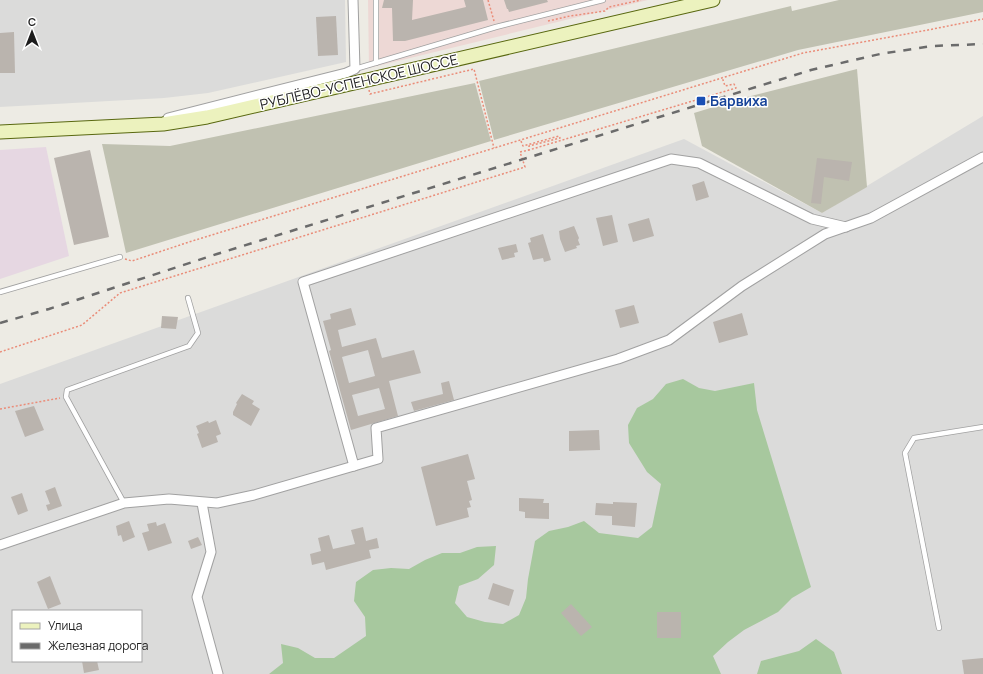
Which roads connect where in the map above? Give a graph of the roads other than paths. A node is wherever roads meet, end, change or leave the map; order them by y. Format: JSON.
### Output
{"nodes":[{"id":1,"x":353,"y":0,"type":"edge"},
{"id":2,"x":376,"y":0,"type":"edge"},
{"id":3,"x":603,"y":0,"type":"edge"},
{"id":4,"x":713,"y":0,"type":"edge"},
{"id":5,"x":376,"y":62,"type":"junction"},
{"id":6,"x":355,"y":69,"type":"junction"},
{"id":7,"x":135,"y":126,"type":"junction"},
{"id":8,"x":0,"y":132,"type":"edge"},
{"id":9,"x":983,"y":157,"type":"edge"},
{"id":10,"x":846,"y":227,"type":"junction"},
{"id":11,"x":120,"y":257,"type":"road end"},
{"id":12,"x":0,"y":292,"type":"edge"},
{"id":13,"x":188,"y":298,"type":"dead end"},
{"id":14,"x":983,"y":427,"type":"edge"},
{"id":15,"x":354,"y":466,"type":"junction"},
{"id":16,"x":124,"y":503,"type":"junction"},
{"id":17,"x":202,"y":503,"type":"junction"},
{"id":18,"x":0,"y":545,"type":"edge"},
{"id":19,"x":939,"y":628,"type":"dead end"},
{"id":20,"x":218,"y":674,"type":"edge"}],
"edges":[{"from":1,"to":6,"type":"street"},
{"from":2,"to":5,"type":"lane"},
{"from":3,"to":5,"type":"lane"},
{"from":4,"to":7,"type":"main road","name":"РУБЛЁВО-УСПЕНСКОЕ ШОССЕ"},
{"from":5,"to":6,"type":"lane"},
{"from":6,"to":7,"type":"street"},
{"from":7,"to":8,"type":"main road","name":"РУБЛЁВО-УСПЕНСКОЕ ШОССЕ"},
{"from":9,"to":10,"type":"street"},
{"from":10,"to":15,"type":"street"},
{"from":10,"to":15,"type":"street"},
{"from":11,"to":12,"type":"lane"},
{"from":13,"to":16,"type":"lane"},
{"from":14,"to":19,"type":"lane"},
{"from":15,"to":17,"type":"street"},
{"from":16,"to":17,"type":"street"},
{"from":16,"to":18,"type":"street"},
{"from":17,"to":20,"type":"street"}]}
